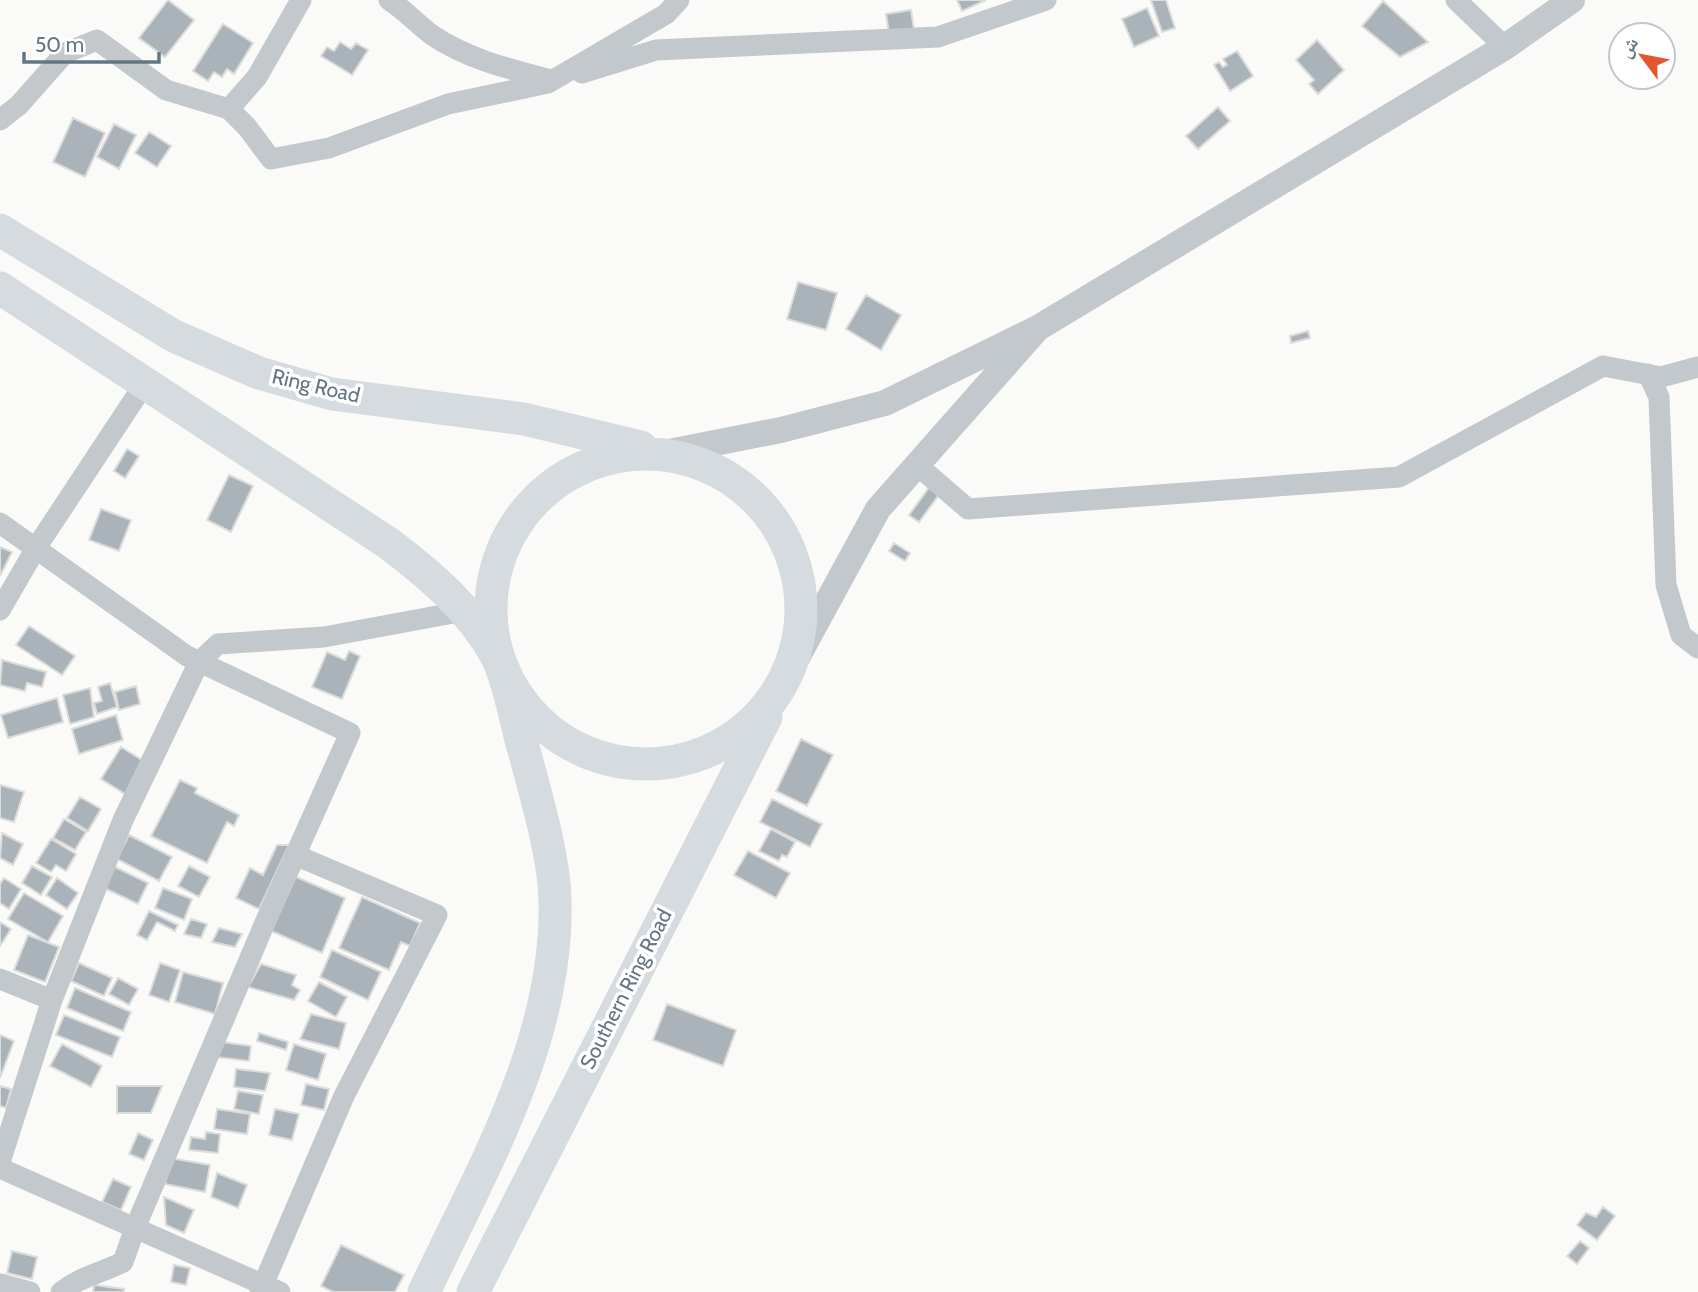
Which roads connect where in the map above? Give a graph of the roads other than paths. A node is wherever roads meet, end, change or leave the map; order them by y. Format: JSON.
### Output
{"nodes":[{"id":1,"x":301,"y":0,"type":"edge"},
{"id":2,"x":389,"y":0,"type":"edge"},
{"id":3,"x":679,"y":0,"type":"edge"},
{"id":4,"x":1046,"y":0,"type":"edge"},
{"id":5,"x":1456,"y":0,"type":"edge"},
{"id":6,"x":1572,"y":0,"type":"edge"},
{"id":7,"x":1505,"y":47,"type":"junction"},
{"id":8,"x":550,"y":82,"type":"junction"},
{"id":9,"x":229,"y":109,"type":"junction"},
{"id":10,"x":0,"y":120,"type":"edge"},
{"id":11,"x":0,"y":230,"type":"edge"},
{"id":12,"x":0,"y":288,"type":"edge"},
{"id":13,"x":1038,"y":328,"type":"junction"},
{"id":14,"x":1698,"y":367,"type":"edge"},
{"id":15,"x":1648,"y":374,"type":"junction"},
{"id":16,"x":145,"y":383,"type":"junction"},
{"id":17,"x":664,"y":453,"type":"junction"},
{"id":18,"x":917,"y":465,"type":"junction"},
{"id":19,"x":0,"y":523,"type":"edge"},
{"id":20,"x":36,"y":548,"type":"junction"},
{"id":21,"x":0,"y":610,"type":"edge"},
{"id":22,"x":464,"y":611,"type":"junction"},
{"id":23,"x":1698,"y":648,"type":"edge"},
{"id":24,"x":497,"y":658,"type":"junction"},
{"id":25,"x":199,"y":662,"type":"junction"},
{"id":26,"x":781,"y":687,"type":"junction"},
{"id":27,"x":295,"y":855,"type":"junction"},
{"id":28,"x":0,"y":979,"type":"edge"},
{"id":29,"x":52,"y":1000,"type":"junction"},
{"id":30,"x":0,"y":1161,"type":"edge"},
{"id":31,"x":0,"y":1168,"type":"edge"},
{"id":32,"x":135,"y":1228,"type":"junction"},
{"id":33,"x":0,"y":1284,"type":"edge"},
{"id":34,"x":268,"y":1290,"type":"edge"},
{"id":35,"x":30,"y":1292,"type":"edge"},
{"id":36,"x":61,"y":1292,"type":"edge"},
{"id":37,"x":424,"y":1292,"type":"edge"},
{"id":38,"x":473,"y":1292,"type":"edge"}],
"edges":[{"from":1,"to":9,"type":"street"},
{"from":2,"to":8,"type":"street"},
{"from":3,"to":8,"type":"street"},
{"from":4,"to":8,"type":"street"},
{"from":5,"to":7,"type":"street"},
{"from":6,"to":7,"type":"street"},
{"from":7,"to":13,"type":"street"},
{"from":8,"to":9,"type":"street"},
{"from":9,"to":10,"type":"street"},
{"from":11,"to":17,"type":"main road","name":"Ring Road"},
{"from":12,"to":16,"type":"main road"},
{"from":13,"to":17,"type":"street"},
{"from":13,"to":18,"type":"street"},
{"from":14,"to":15,"type":"street"},
{"from":15,"to":18,"type":"street"},
{"from":15,"to":23,"type":"street"},
{"from":16,"to":20,"type":"street"},
{"from":16,"to":22,"type":"main road"},
{"from":17,"to":24,"type":"main road"},
{"from":17,"to":26,"type":"main road","name":"Ring Road"},
{"from":18,"to":26,"type":"street"},
{"from":19,"to":20,"type":"street"},
{"from":20,"to":21,"type":"street"},
{"from":20,"to":25,"type":"street"},
{"from":22,"to":24,"type":"main road"},
{"from":22,"to":25,"type":"street"},
{"from":24,"to":26,"type":"main road"},
{"from":24,"to":37,"type":"main road"},
{"from":25,"to":27,"type":"street"},
{"from":25,"to":29,"type":"street"},
{"from":26,"to":38,"type":"main road","name":"Southern Ring Road"},
{"from":27,"to":32,"type":"street"},
{"from":27,"to":34,"type":"street"},
{"from":28,"to":29,"type":"street"},
{"from":29,"to":30,"type":"street"},
{"from":31,"to":32,"type":"street"},
{"from":32,"to":34,"type":"street"},
{"from":32,"to":36,"type":"street"},
{"from":33,"to":35,"type":"street"}]}
